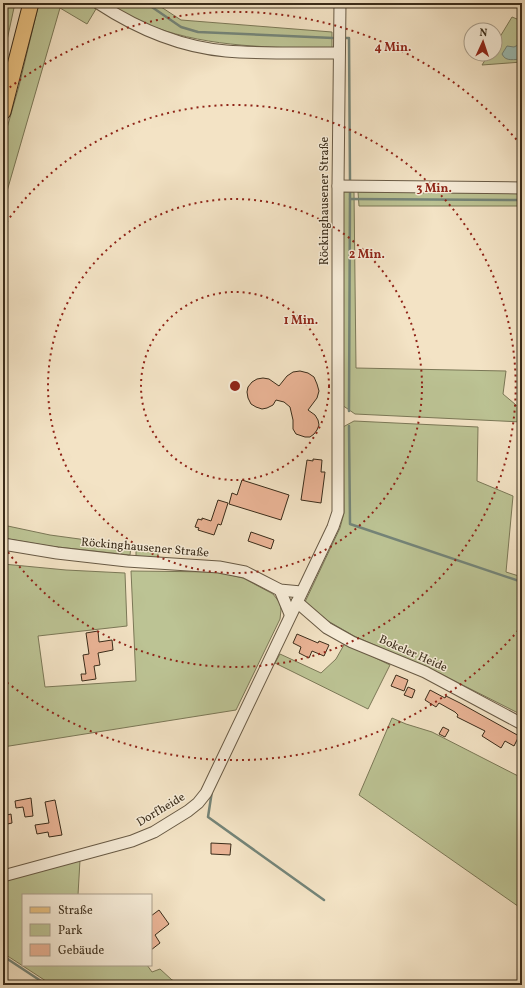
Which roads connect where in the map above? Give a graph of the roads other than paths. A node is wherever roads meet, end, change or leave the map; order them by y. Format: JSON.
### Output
{"nodes":[{"id":1,"x":30,"y":3,"type":"edge"},
{"id":2,"x":98,"y":3,"type":"edge"},
{"id":3,"x":340,"y":3,"type":"edge"},
{"id":4,"x":339,"y":54,"type":"junction"},
{"id":5,"x":3,"y":112,"type":"edge"},
{"id":6,"x":338,"y":186,"type":"junction"},
{"id":7,"x":522,"y":188,"type":"edge"},
{"id":8,"x":3,"y":544,"type":"edge"},
{"id":9,"x":280,"y":590,"type":"junction"},
{"id":10,"x":299,"y":597,"type":"junction"},
{"id":11,"x":290,"y":614,"type":"junction"},
{"id":12,"x":522,"y":724,"type":"edge"},
{"id":13,"x":3,"y":876,"type":"edge"}],
"edges":[{"from":1,"to":5,"type":"main road"},
{"from":2,"to":4,"type":"street"},
{"from":3,"to":4,"type":"street","name":"Röckinghausener Straße"},
{"from":4,"to":6,"type":"street","name":"Röckinghausener Straße"},
{"from":6,"to":7,"type":"street"},
{"from":6,"to":10,"type":"street","name":"Röckinghausener Straße"},
{"from":8,"to":9,"type":"street","name":"Röckinghausener Straße"},
{"from":9,"to":10,"type":"street","name":"Röckinghausener Straße"},
{"from":9,"to":11,"type":"street"},
{"from":10,"to":11,"type":"street","name":"Röckinghausener Straße"},
{"from":10,"to":12,"type":"street","name":"Bokeler Heide"},
{"from":11,"to":13,"type":"street","name":"Dorfheide"}]}
